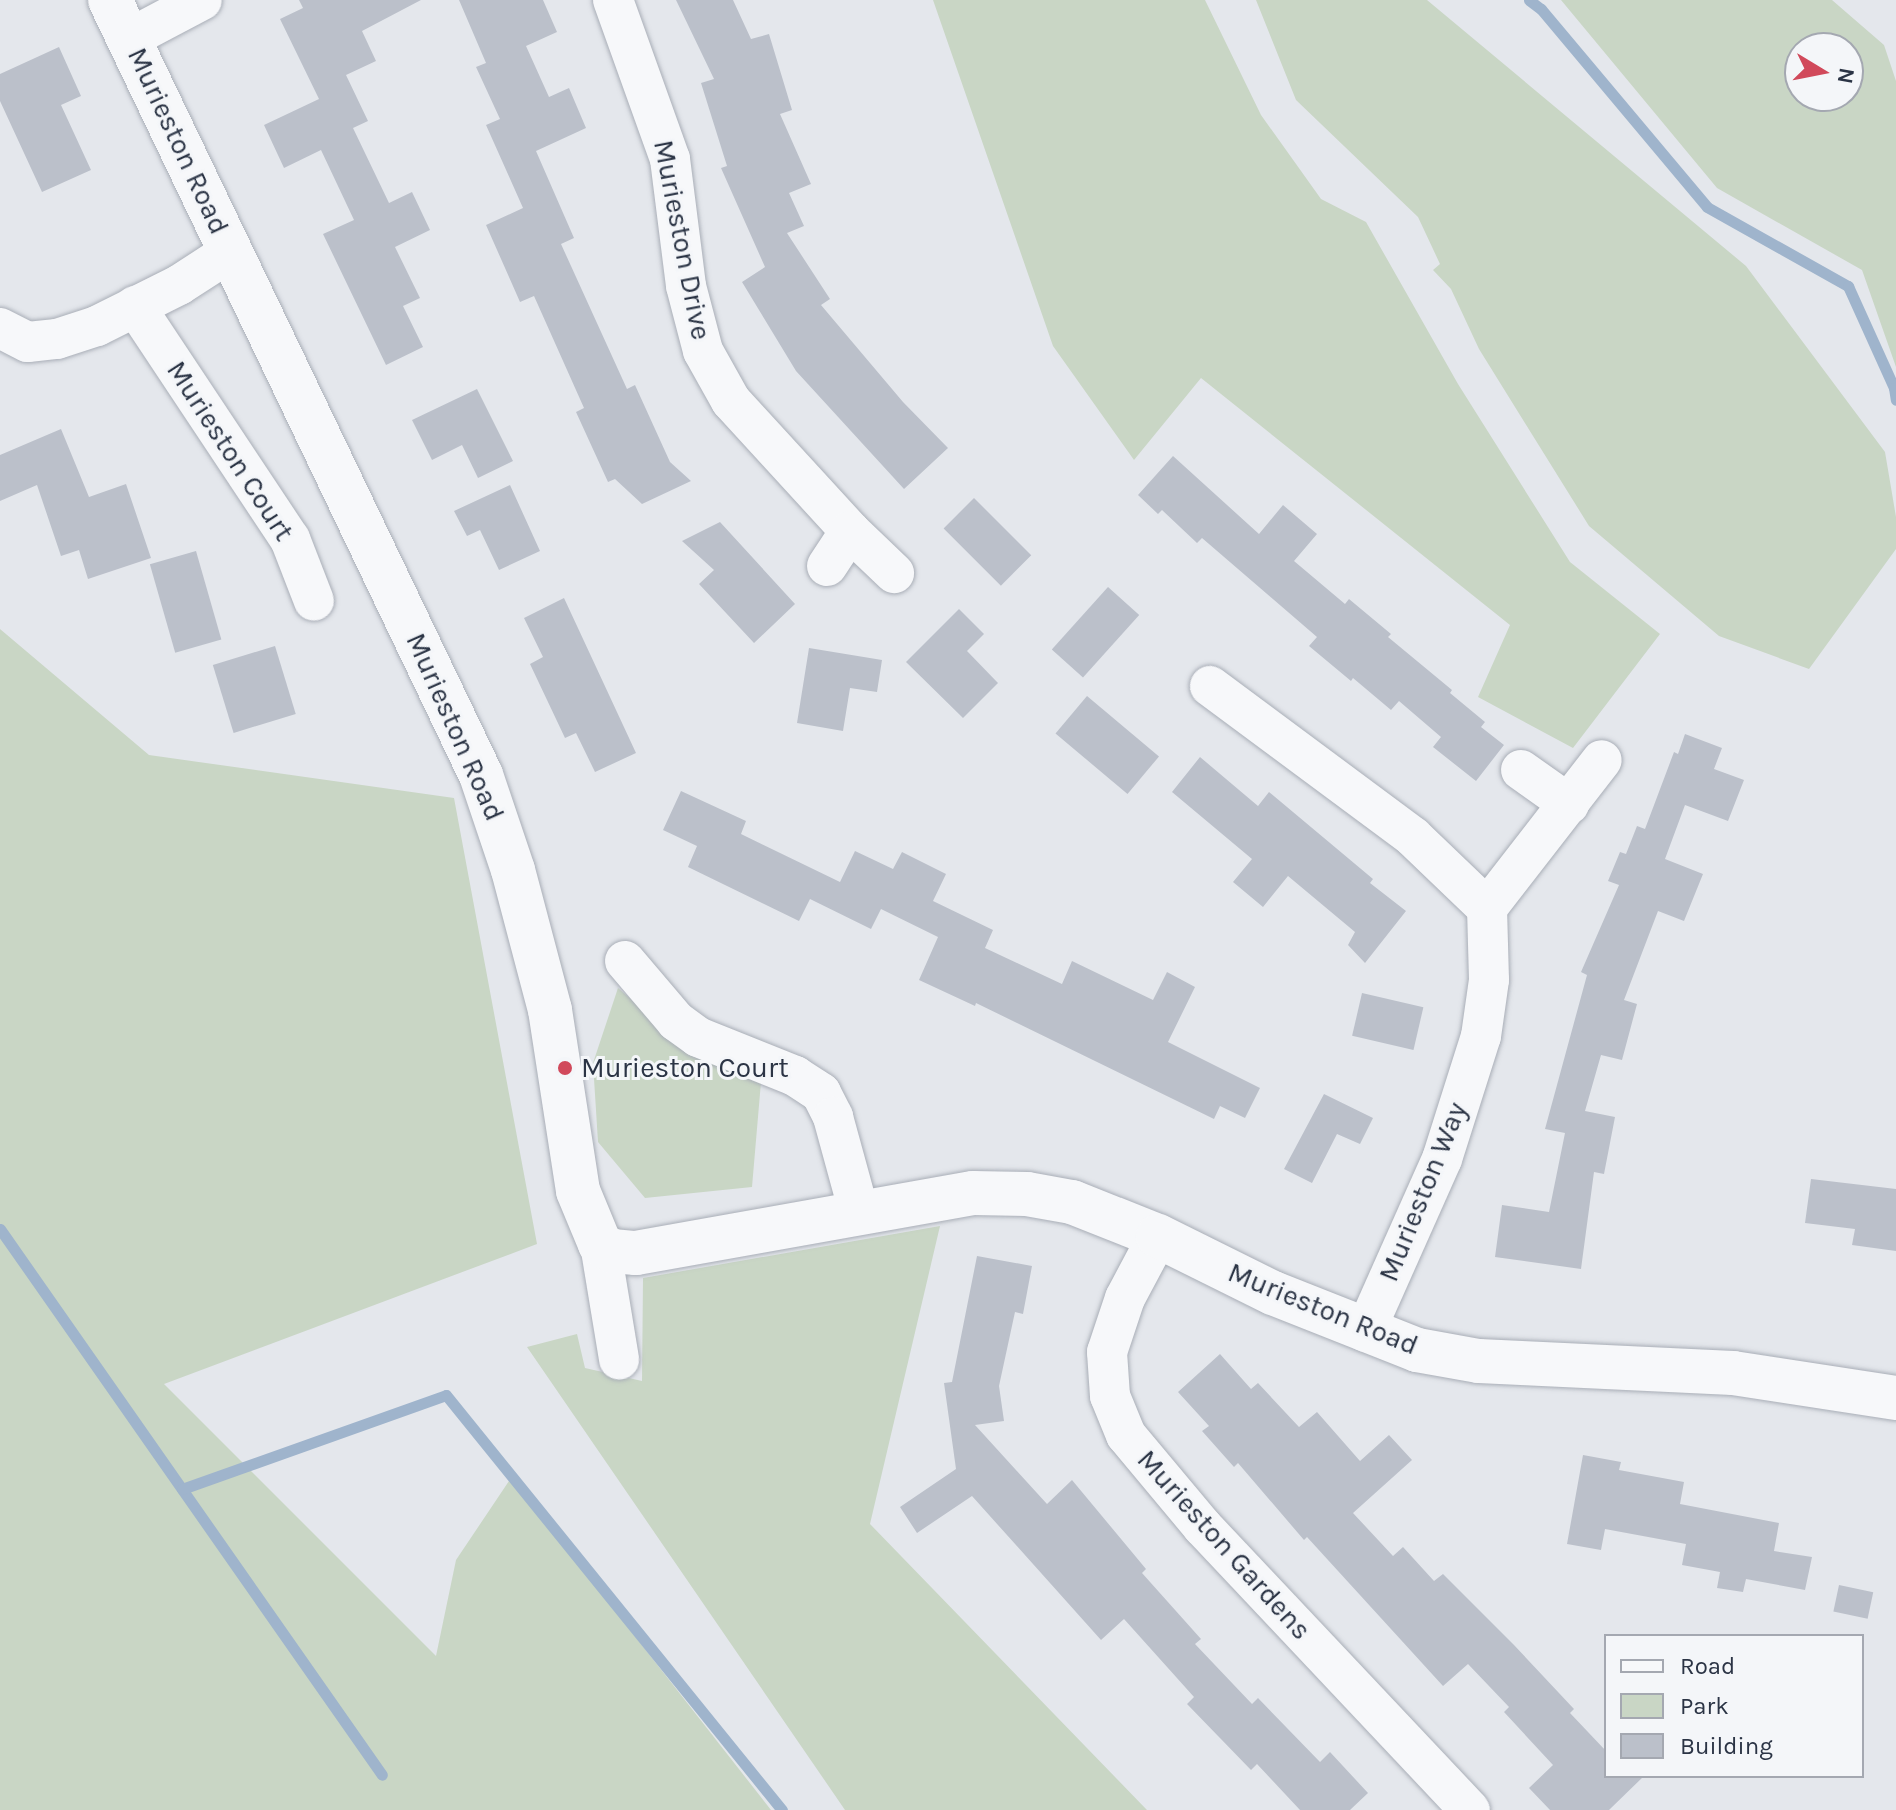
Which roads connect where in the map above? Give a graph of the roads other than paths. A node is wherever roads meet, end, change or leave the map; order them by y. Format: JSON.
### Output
{"nodes":[{"id":1,"x":110,"y":0,"type":"edge"},
{"id":2,"x":202,"y":0,"type":"edge"},
{"id":3,"x":613,"y":0,"type":"edge"},
{"id":4,"x":130,"y":38,"type":"junction"},
{"id":5,"x":230,"y":252,"type":"junction"},
{"id":6,"x":135,"y":306,"type":"junction"},
{"id":7,"x":0,"y":328,"type":"edge"},
{"id":8,"x":850,"y":531,"type":"junction"},
{"id":9,"x":827,"y":566,"type":"dead end"},
{"id":10,"x":894,"y":573,"type":"dead end"},
{"id":11,"x":314,"y":601,"type":"dead end"},
{"id":12,"x":1210,"y":686,"type":"dead end"},
{"id":13,"x":1602,"y":760,"type":"dead end"},
{"id":14,"x":1521,"y":770,"type":"dead end"},
{"id":15,"x":1569,"y":804,"type":"junction"},
{"id":16,"x":1487,"y":908,"type":"junction"},
{"id":17,"x":625,"y":961,"type":"dead end"},
{"id":18,"x":859,"y":1212,"type":"junction"},
{"id":19,"x":1158,"y":1236,"type":"junction"},
{"id":20,"x":600,"y":1244,"type":"junction"},
{"id":21,"x":1365,"y":1332,"type":"junction"},
{"id":22,"x":619,"y":1359,"type":"dead end"},
{"id":23,"x":1896,"y":1398,"type":"edge"},
{"id":24,"x":1470,"y":1810,"type":"edge"}],
"edges":[{"from":1,"to":4,"type":"street","name":"Murieston Road"},
{"from":2,"to":4,"type":"street"},
{"from":3,"to":8,"type":"street","name":"Murieston Drive"},
{"from":4,"to":5,"type":"street","name":"Murieston Road"},
{"from":5,"to":6,"type":"street"},
{"from":5,"to":20,"type":"street","name":"Murieston Road"},
{"from":6,"to":7,"type":"street"},
{"from":6,"to":11,"type":"street","name":"Murieston Court"},
{"from":8,"to":9,"type":"street"},
{"from":8,"to":10,"type":"street","name":"Murieston Drive"},
{"from":12,"to":16,"type":"street"},
{"from":13,"to":15,"type":"street"},
{"from":14,"to":15,"type":"street"},
{"from":15,"to":16,"type":"street"},
{"from":16,"to":21,"type":"street","name":"Murieston Way"},
{"from":17,"to":18,"type":"street"},
{"from":18,"to":19,"type":"street","name":"Murieston Road"},
{"from":18,"to":20,"type":"street","name":"Murieston Road"},
{"from":19,"to":21,"type":"street","name":"Murieston Road"},
{"from":19,"to":24,"type":"street","name":"Murieston Gardens"},
{"from":20,"to":22,"type":"street"},
{"from":21,"to":23,"type":"street","name":"Murieston Road"}]}
